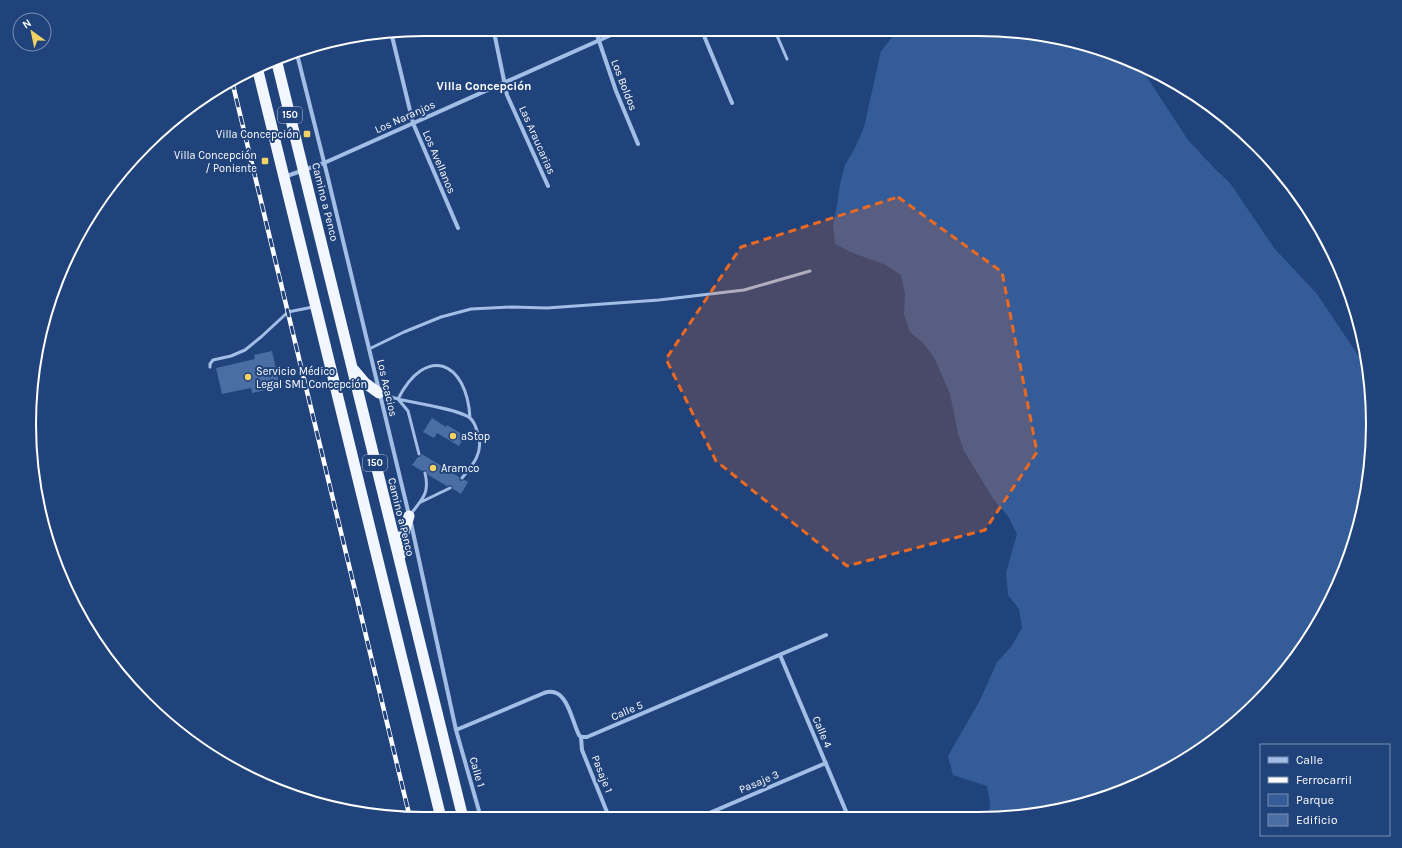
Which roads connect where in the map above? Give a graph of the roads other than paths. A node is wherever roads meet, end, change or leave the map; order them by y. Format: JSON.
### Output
{"nodes":[{"id":1,"x":495,"y":36,"type":"edge"},
{"id":2,"x":597,"y":36,"type":"edge"},
{"id":3,"x":609,"y":36,"type":"edge"},
{"id":4,"x":704,"y":36,"type":"edge"},
{"id":5,"x":777,"y":36,"type":"edge"},
{"id":6,"x":392,"y":38,"type":"edge"},
{"id":7,"x":598,"y":41,"type":"junction"},
{"id":8,"x":298,"y":57,"type":"edge"},
{"id":9,"x":787,"y":59,"type":"dead end"},
{"id":10,"x":278,"y":65,"type":"edge"},
{"id":11,"x":259,"y":73,"type":"edge"},
{"id":12,"x":504,"y":83,"type":"junction"},
{"id":13,"x":732,"y":104,"type":"dead end"},
{"id":14,"x":413,"y":123,"type":"junction"},
{"id":15,"x":638,"y":144,"type":"dead end"},
{"id":16,"x":324,"y":163,"type":"junction"},
{"id":17,"x":304,"y":171,"type":"junction"},
{"id":18,"x":284,"y":177,"type":"junction"},
{"id":19,"x":548,"y":186,"type":"dead end"},
{"id":20,"x":458,"y":228,"type":"dead end"},
{"id":21,"x":810,"y":271,"type":"dead end"},
{"id":22,"x":315,"y":306,"type":"junction"},
{"id":23,"x":369,"y":349,"type":"junction"},
{"id":24,"x":350,"y":363,"type":"junction"},
{"id":25,"x":210,"y":367,"type":"dead end"},
{"id":26,"x":379,"y":393,"type":"junction"},
{"id":27,"x":398,"y":399,"type":"junction"},
{"id":28,"x":470,"y":418,"type":"junction"},
{"id":29,"x":419,"y":454,"type":"dead end"},
{"id":30,"x":424,"y":473,"type":"dead end"},
{"id":31,"x":462,"y":478,"type":"dead end"},
{"id":32,"x":450,"y":488,"type":"dead end"},
{"id":33,"x":418,"y":504,"type":"junction"},
{"id":34,"x":409,"y":516,"type":"junction"},
{"id":35,"x":399,"y":563,"type":"junction"},
{"id":36,"x":826,"y":635,"type":"dead end"},
{"id":37,"x":780,"y":655,"type":"junction"},
{"id":38,"x":456,"y":730,"type":"junction"},
{"id":39,"x":581,"y":737,"type":"junction"},
{"id":40,"x":826,"y":763,"type":"junction"},
{"id":41,"x":440,"y":812,"type":"edge"},
{"id":42,"x":461,"y":812,"type":"edge"},
{"id":43,"x":479,"y":812,"type":"edge"},
{"id":44,"x":607,"y":812,"type":"edge"},
{"id":45,"x":712,"y":812,"type":"edge"},
{"id":46,"x":846,"y":812,"type":"edge"}],
"edges":[{"from":1,"to":12,"type":"street","name":"Las Araucarias"},
{"from":2,"to":7,"type":"street","name":"Los Boldos"},
{"from":3,"to":7,"type":"street","name":"Los Naranjos"},
{"from":4,"to":13,"type":"street"},
{"from":5,"to":9,"type":"lane"},
{"from":6,"to":14,"type":"street","name":"Los Avellanos"},
{"from":7,"to":12,"type":"street","name":"Los Naranjos"},
{"from":7,"to":15,"type":"street","name":"Los Boldos"},
{"from":8,"to":16,"type":"street","name":"Los Acacios"},
{"from":10,"to":17,"type":"highway","name":"Camino a Penco","number":"150"},
{"from":11,"to":18,"type":"highway","number":"150"},
{"from":12,"to":14,"type":"street","name":"Los Naranjos"},
{"from":12,"to":19,"type":"street","name":"Las Araucarias"},
{"from":14,"to":16,"type":"street","name":"Los Naranjos"},
{"from":14,"to":20,"type":"street","name":"Los Avellanos"},
{"from":16,"to":17,"type":"street","name":"Los Naranjos"},
{"from":16,"to":23,"type":"street","name":"Los Acacios"},
{"from":17,"to":18,"type":"street","name":"Los Naranjos"},
{"from":17,"to":24,"type":"highway","name":"Camino a Penco","number":"150"},
{"from":18,"to":22,"type":"highway","number":"150"},
{"from":21,"to":23,"type":"lane"},
{"from":22,"to":25,"type":"lane"},
{"from":22,"to":41,"type":"highway","number":"150"},
{"from":23,"to":26,"type":"street","name":"Los Acacios"},
{"from":24,"to":26,"type":"highway"},
{"from":24,"to":35,"type":"highway","name":"Camino a Penco","number":"150"},
{"from":26,"to":27,"type":"lane"},
{"from":26,"to":34,"type":"street","name":"Los Acacios"},
{"from":27,"to":28,"type":"lane"},
{"from":27,"to":28,"type":"lane"},
{"from":27,"to":29,"type":"lane"},
{"from":28,"to":31,"type":"lane"},
{"from":30,"to":33,"type":"lane"},
{"from":32,"to":33,"type":"lane"},
{"from":33,"to":34,"type":"lane"},
{"from":34,"to":35,"type":"highway"},
{"from":34,"to":38,"type":"street","name":"Los Acacios"},
{"from":35,"to":42,"type":"highway","name":"Camino a Penco","number":"150"},
{"from":36,"to":37,"type":"street","name":"Calle 5"},
{"from":37,"to":39,"type":"street","name":"Calle 5"},
{"from":37,"to":40,"type":"street","name":"Calle 4"},
{"from":38,"to":39,"type":"street"},
{"from":38,"to":43,"type":"street","name":"Calle 1"},
{"from":39,"to":44,"type":"street","name":"Pasaje 1"},
{"from":40,"to":45,"type":"street","name":"Pasaje 3"},
{"from":40,"to":46,"type":"street","name":"Calle 4"}]}
